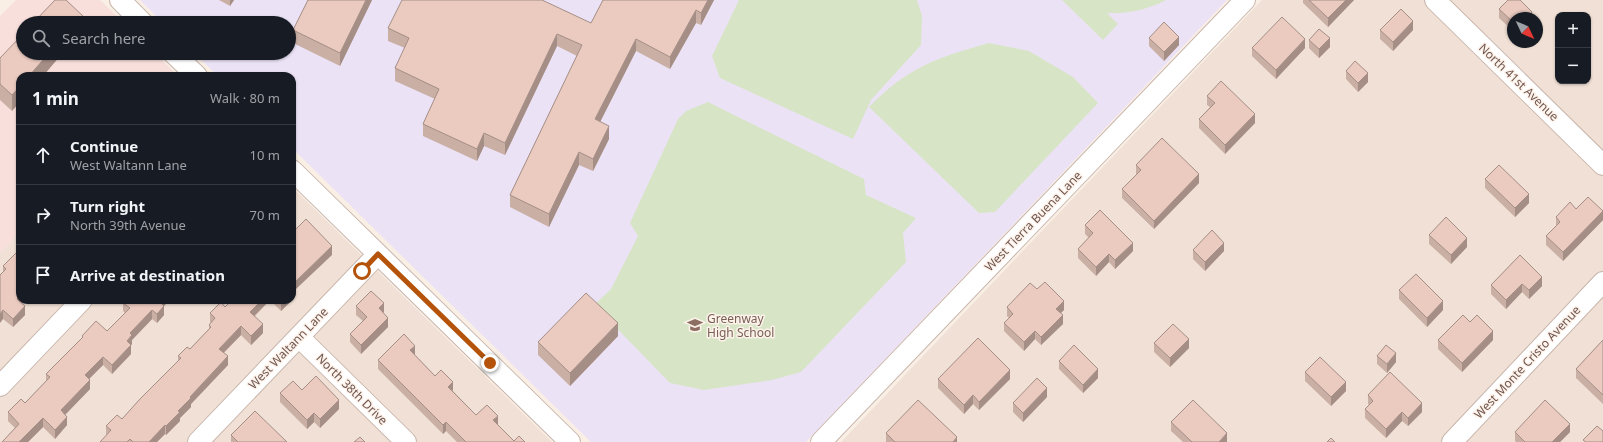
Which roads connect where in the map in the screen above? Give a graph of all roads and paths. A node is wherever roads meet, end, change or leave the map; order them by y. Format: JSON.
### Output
{"nodes":[{"id":1,"x":120,"y":0,"type":"edge"},
{"id":2,"x":1245,"y":0,"type":"edge"},
{"id":3,"x":1436,"y":0,"type":"edge"},
{"id":4,"x":136,"y":16,"type":"edge"},
{"id":5,"x":180,"y":60,"type":"edge"},
{"id":6,"x":193,"y":72,"type":"edge"},
{"id":7,"x":1603,"y":165,"type":"edge"},
{"id":8,"x":296,"y":174,"type":"edge"},
{"id":9,"x":378,"y":254,"type":"junction"},
{"id":10,"x":1603,"y":282,"type":"edge"},
{"id":11,"x":78,"y":304,"type":"edge"},
{"id":12,"x":299,"y":337,"type":"junction"},
{"id":13,"x":0,"y":386,"type":"edge"},
{"id":14,"x":198,"y":442,"type":"edge"},
{"id":15,"x":406,"y":442,"type":"edge"},
{"id":16,"x":570,"y":442,"type":"edge"},
{"id":17,"x":821,"y":442,"type":"edge"},
{"id":18,"x":1452,"y":442,"type":"edge"}],
"edges":[{"from":1,"to":4,"type":"street"},
{"from":2,"to":17,"type":"street","name":"West Tierra Buena Lane"},
{"from":3,"to":7,"type":"street","name":"North 41st Avenue"},
{"from":5,"to":6,"type":"street"},
{"from":8,"to":9,"type":"street"},
{"from":9,"to":12,"type":"street","name":"West Waltann Lane"},
{"from":9,"to":16,"type":"street"},
{"from":10,"to":18,"type":"street","name":"West Monte Cristo Avenue"},
{"from":11,"to":13,"type":"street"},
{"from":12,"to":14,"type":"street","name":"West Waltann Lane"},
{"from":12,"to":15,"type":"street","name":"North 38th Drive"}]}
